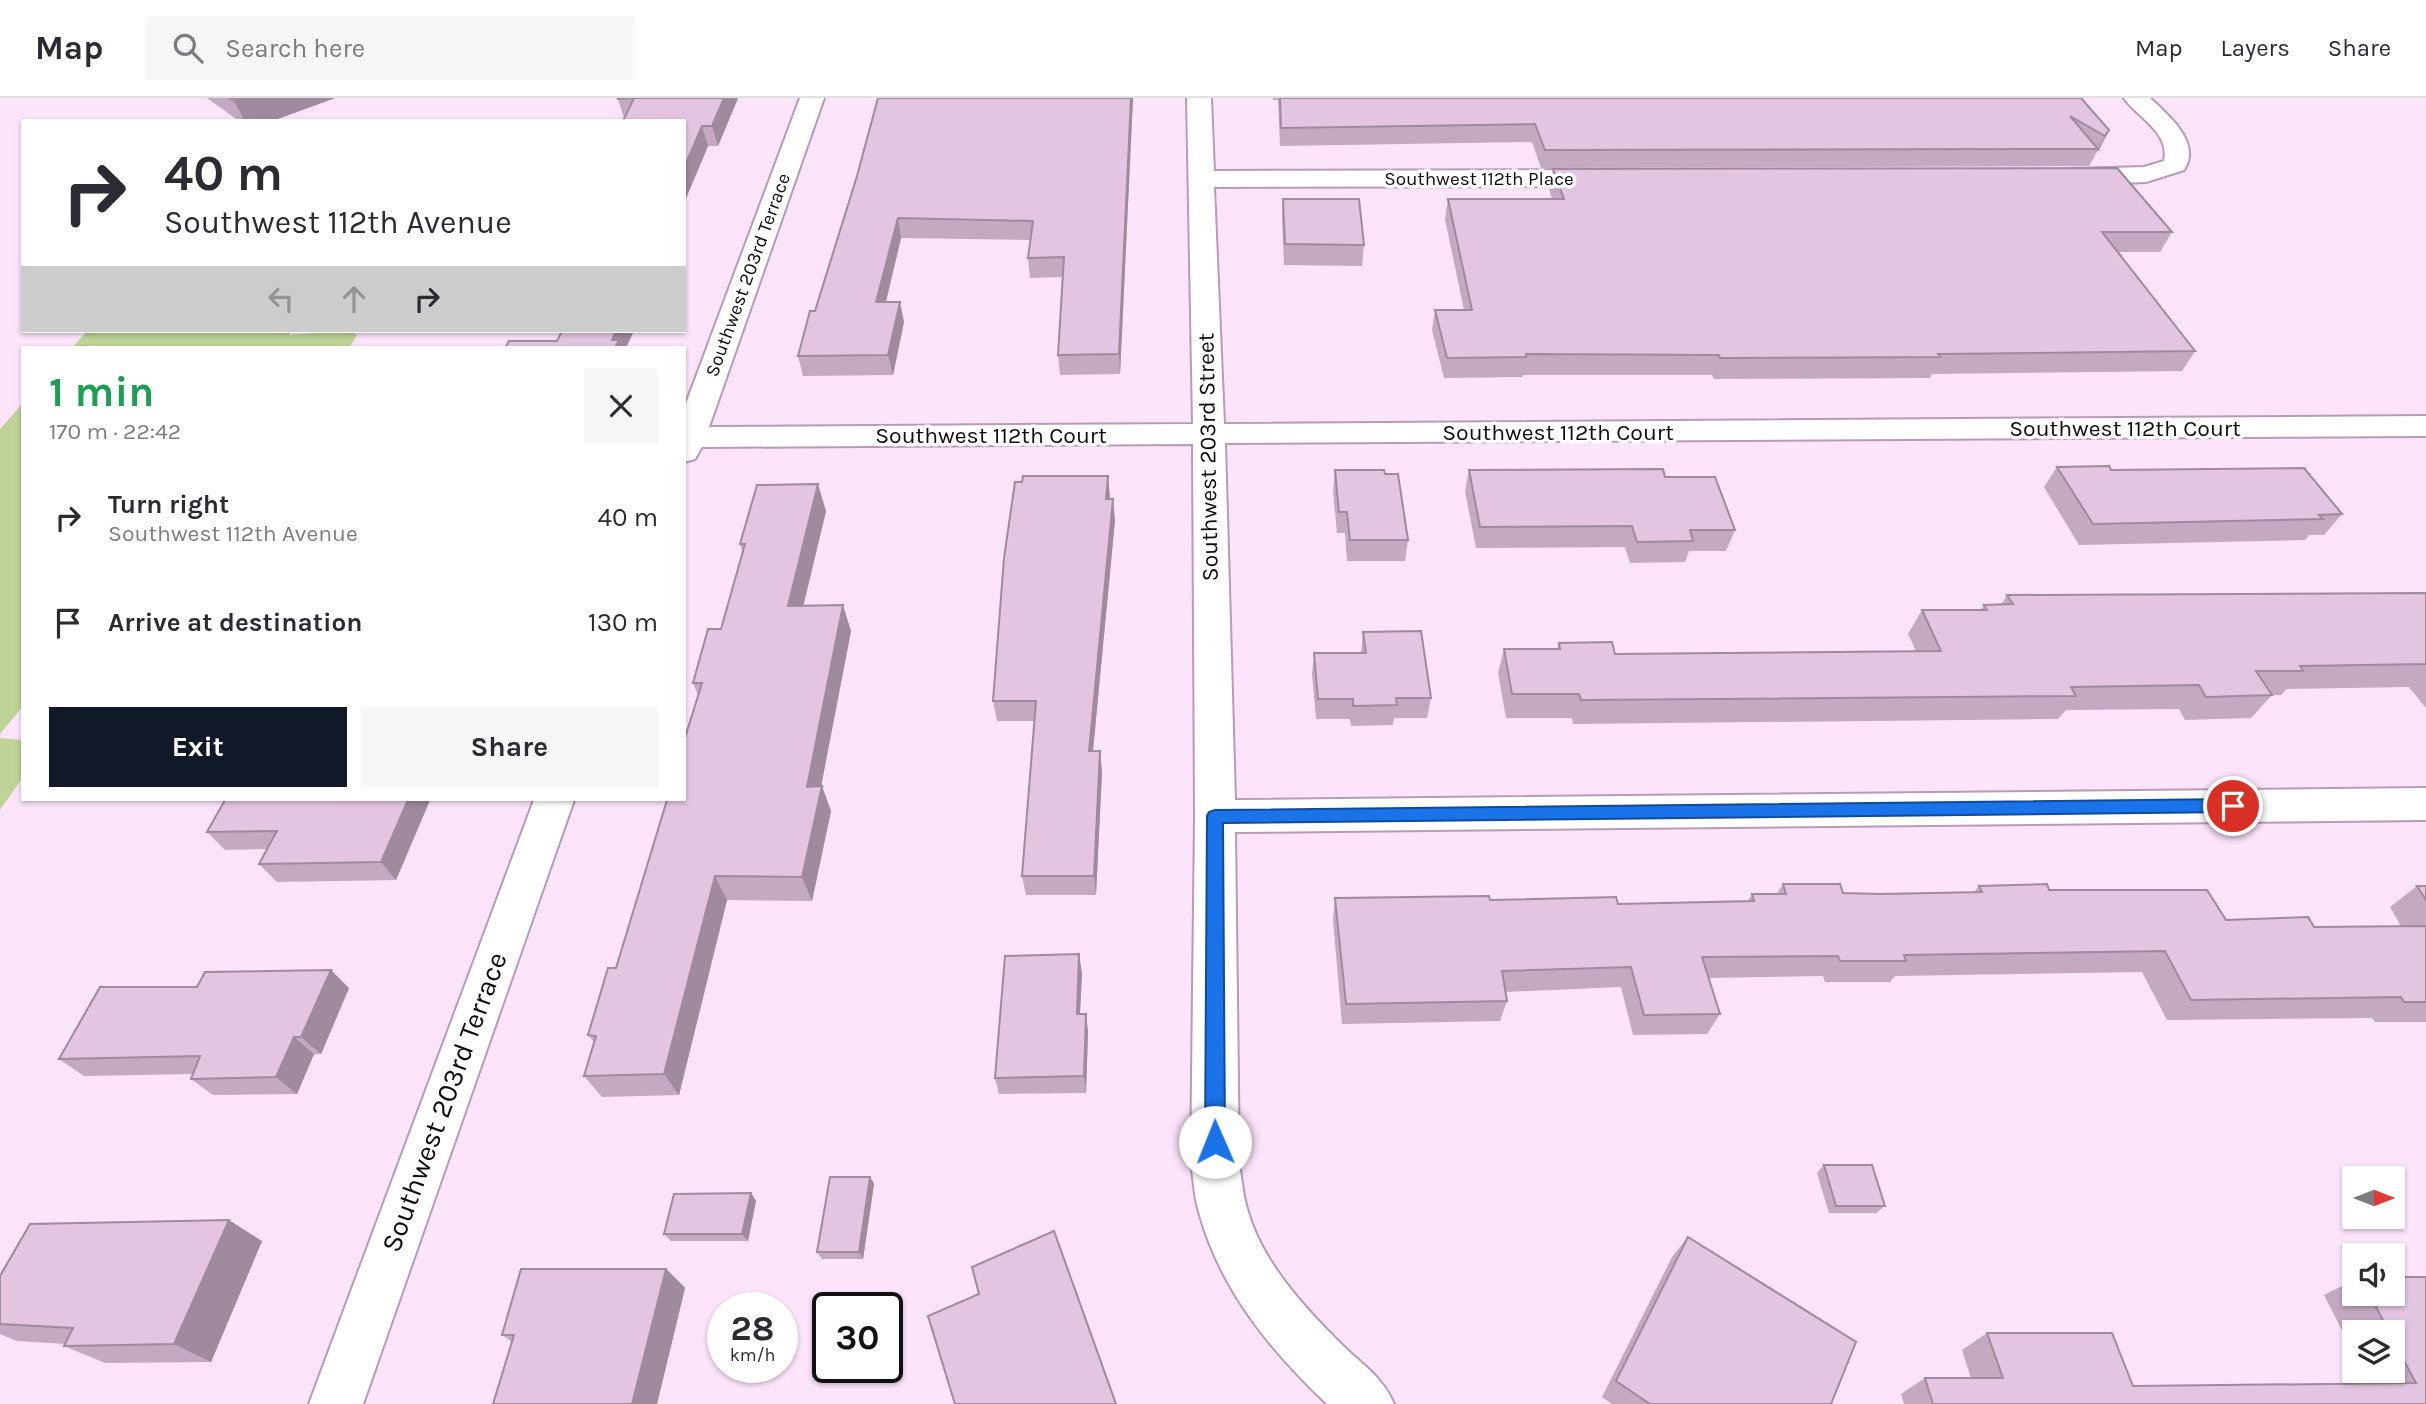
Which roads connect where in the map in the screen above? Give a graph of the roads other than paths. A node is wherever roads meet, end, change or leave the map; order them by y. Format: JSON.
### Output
{"nodes":[{"id":1,"x":812,"y":98,"type":"edge"},
{"id":2,"x":1199,"y":98,"type":"edge"},
{"id":3,"x":2136,"y":98,"type":"edge"},
{"id":4,"x":2055,"y":177,"type":"edge"},
{"id":5,"x":1626,"y":178,"type":"edge"},
{"id":6,"x":1202,"y":179,"type":"junction"},
{"id":7,"x":2426,"y":426,"type":"edge"},
{"id":8,"x":1209,"y":434,"type":"junction"},
{"id":9,"x":687,"y":445,"type":"edge"},
{"id":10,"x":554,"y":801,"type":"edge"},
{"id":11,"x":2426,"y":804,"type":"edge"},
{"id":12,"x":1215,"y":816,"type":"junction"},
{"id":13,"x":336,"y":1404,"type":"edge"},
{"id":14,"x":1367,"y":1404,"type":"edge"}],
"edges":[{"from":1,"to":9,"type":"street","name":"Southwest 203rd Terrace"},
{"from":2,"to":6,"type":"street","name":"Southwest 203rd Street"},
{"from":3,"to":4,"type":"street"},
{"from":5,"to":6,"type":"street","name":"Southwest 112th Place"},
{"from":6,"to":8,"type":"street","name":"Southwest 203rd Street"},
{"from":7,"to":8,"type":"street","name":"Southwest 112th Court"},
{"from":8,"to":9,"type":"street","name":"Southwest 112th Court"},
{"from":8,"to":12,"type":"street","name":"Southwest 203rd Street"},
{"from":10,"to":13,"type":"street","name":"Southwest 203rd Terrace"},
{"from":11,"to":12,"type":"street"},
{"from":12,"to":14,"type":"street","name":"Southwest 203rd Street"}]}
